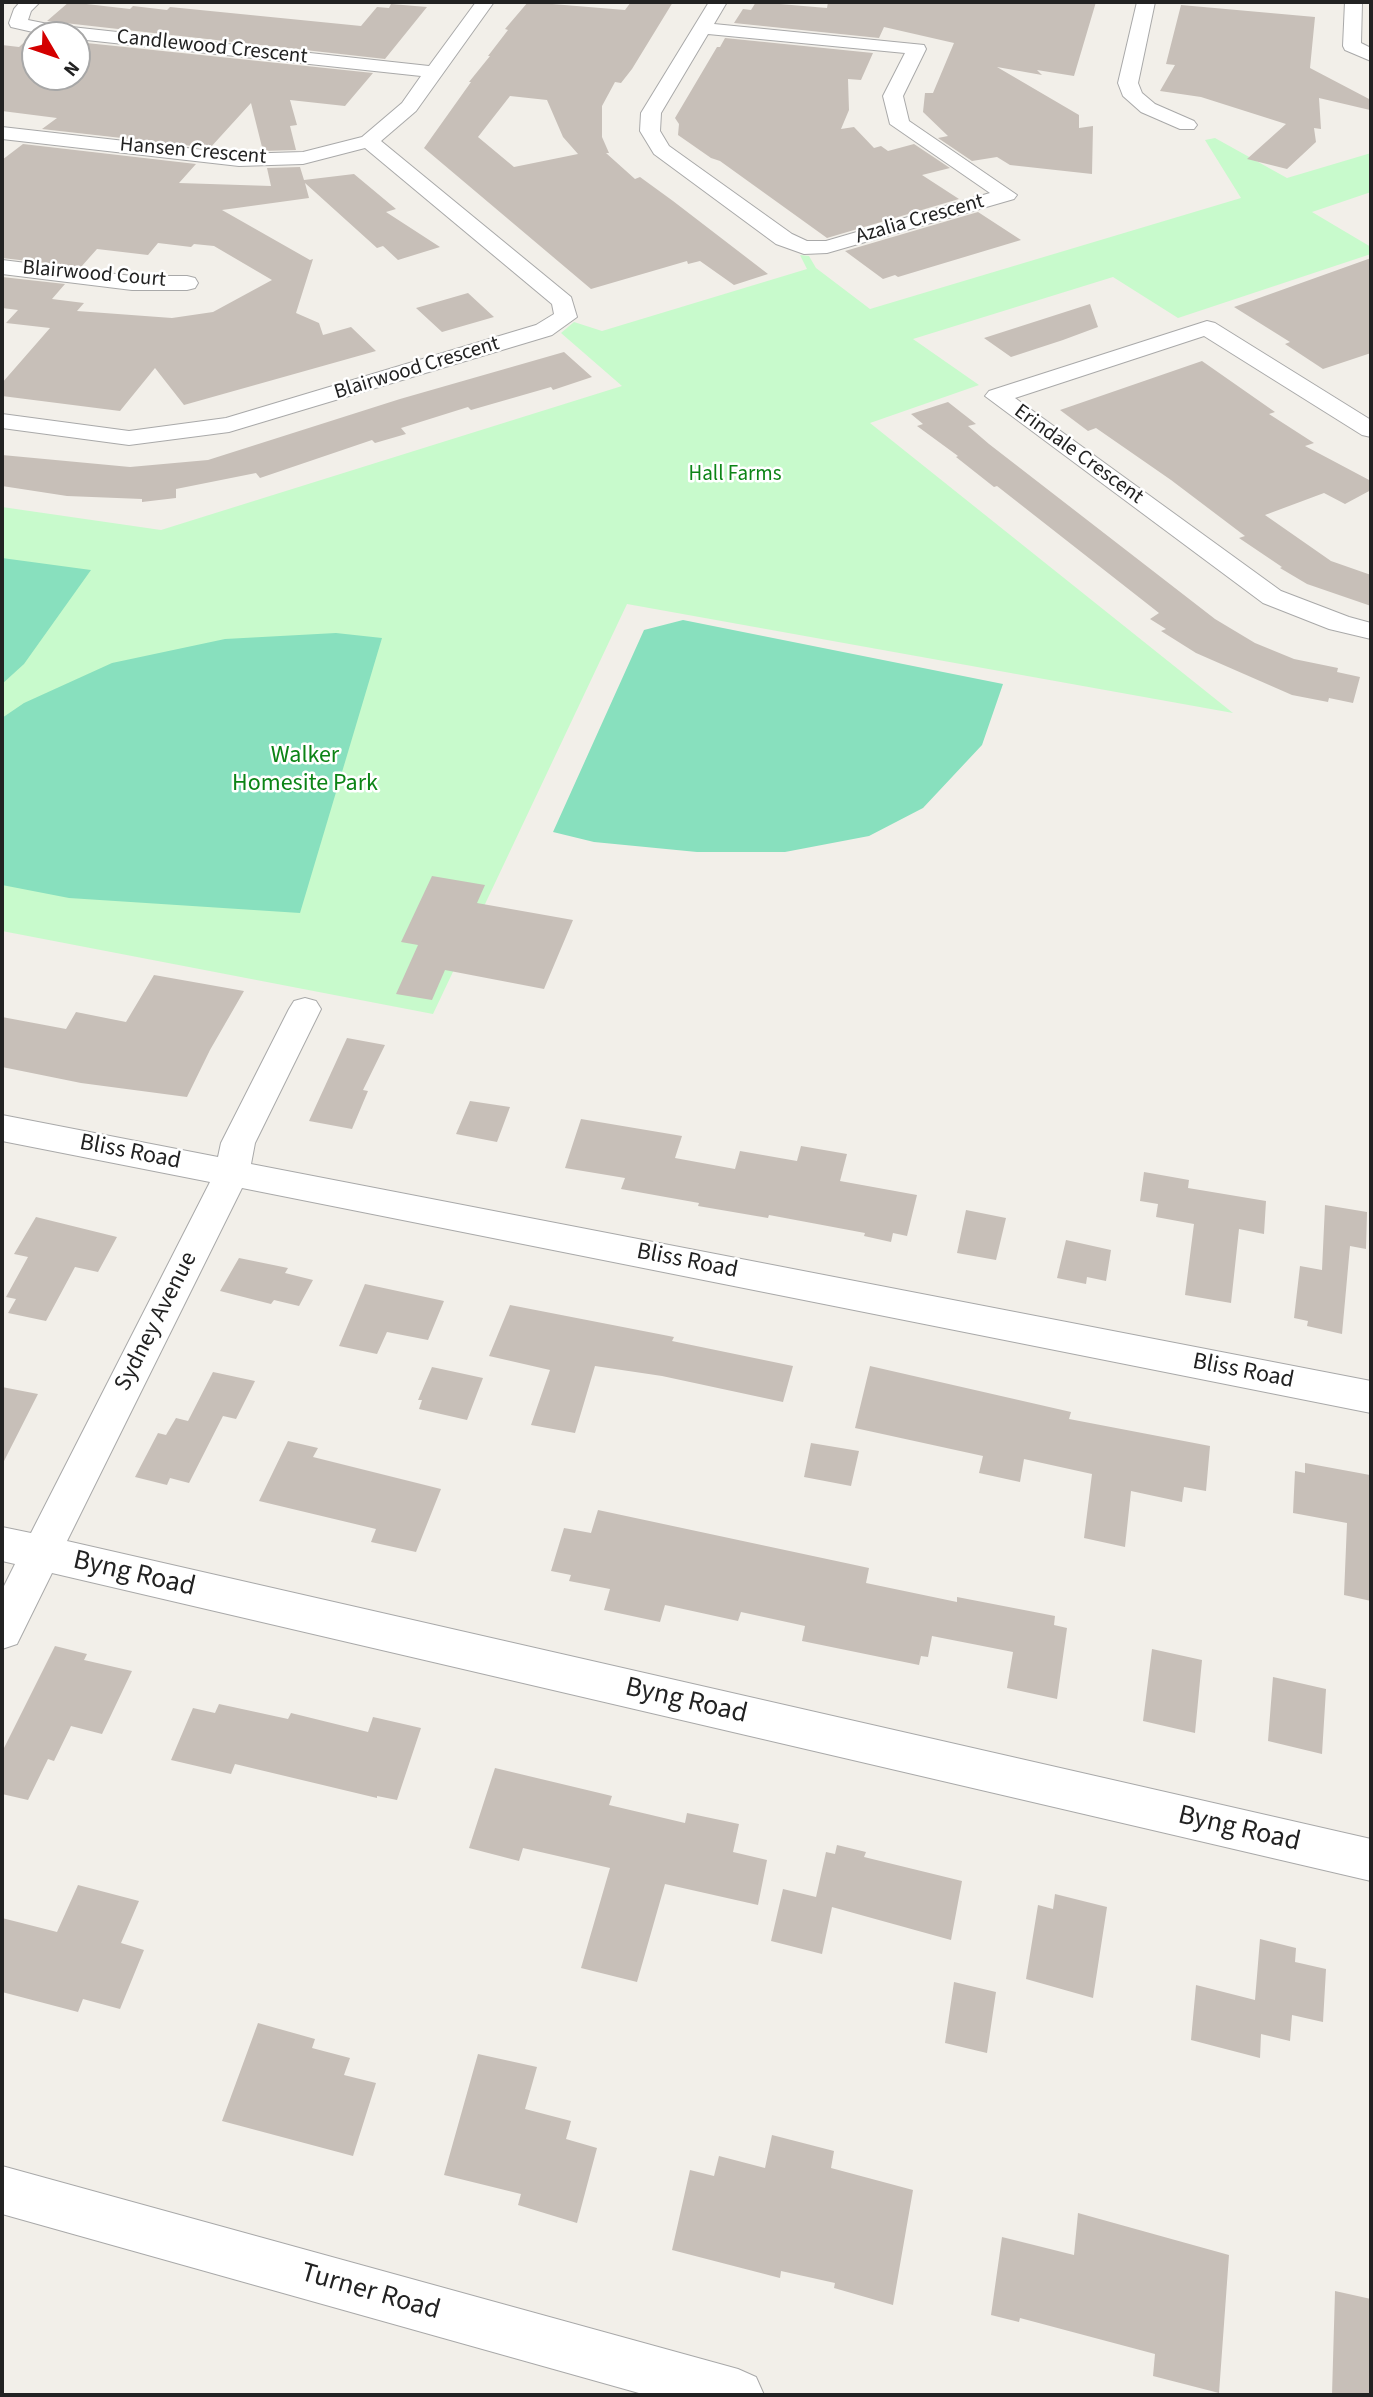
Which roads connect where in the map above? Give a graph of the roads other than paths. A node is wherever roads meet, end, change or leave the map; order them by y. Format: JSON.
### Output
{"nodes":[{"id":1,"x":31,"y":2,"type":"edge"},
{"id":2,"x":485,"y":2,"type":"edge"},
{"id":3,"x":718,"y":2,"type":"edge"},
{"id":4,"x":1146,"y":2,"type":"edge"},
{"id":5,"x":1355,"y":3,"type":"edge"},
{"id":6,"x":702,"y":28,"type":"junction"},
{"id":7,"x":1371,"y":55,"type":"edge"},
{"id":8,"x":433,"y":72,"type":"junction"},
{"id":9,"x":1187,"y":125,"type":"dead end"},
{"id":10,"x":2,"y":133,"type":"edge"},
{"id":11,"x":369,"y":141,"type":"junction"},
{"id":12,"x":2,"y":267,"type":"edge"},
{"id":13,"x":187,"y":283,"type":"dead end"},
{"id":14,"x":2,"y":421,"type":"edge"},
{"id":15,"x":1371,"y":430,"type":"edge"},
{"id":16,"x":1371,"y":631,"type":"edge"},
{"id":17,"x":305,"y":1009,"type":"dead end"},
{"id":18,"x":2,"y":1128,"type":"edge"},
{"id":19,"x":232,"y":1173,"type":"junction"},
{"id":20,"x":1371,"y":1397,"type":"edge"},
{"id":21,"x":2,"y":1544,"type":"edge"},
{"id":22,"x":41,"y":1553,"type":"junction"},
{"id":23,"x":2,"y":1631,"type":"edge"},
{"id":24,"x":1371,"y":1860,"type":"edge"},
{"id":25,"x":2,"y":2190,"type":"edge"},
{"id":26,"x":738,"y":2395,"type":"edge"}],
"edges":[{"from":1,"to":8,"type":"street","name":"Candlewood Crescent"},
{"from":2,"to":8,"type":"street","name":"Hansen Crescent"},
{"from":3,"to":6,"type":"street","name":"Azalia Crescent"},
{"from":4,"to":9,"type":"street"},
{"from":5,"to":7,"type":"street"},
{"from":6,"to":6,"type":"street","name":"Azalia Crescent"},
{"from":8,"to":11,"type":"street","name":"Hansen Crescent"},
{"from":10,"to":11,"type":"street","name":"Hansen Crescent"},
{"from":11,"to":14,"type":"street","name":"Blairwood Crescent"},
{"from":12,"to":13,"type":"street","name":"Blairwood Court"},
{"from":15,"to":16,"type":"street","name":"Erindale Crescent"},
{"from":17,"to":19,"type":"street","name":"Sydney Avenue"},
{"from":18,"to":19,"type":"street","name":"Bliss Road"},
{"from":19,"to":20,"type":"street","name":"Bliss Road"},
{"from":19,"to":22,"type":"street","name":"Sydney Avenue"},
{"from":21,"to":22,"type":"street","name":"Byng Road"},
{"from":22,"to":23,"type":"street","name":"Sydney Avenue"},
{"from":22,"to":24,"type":"street","name":"Byng Road"},
{"from":25,"to":26,"type":"street","name":"Turner Road"}]}
